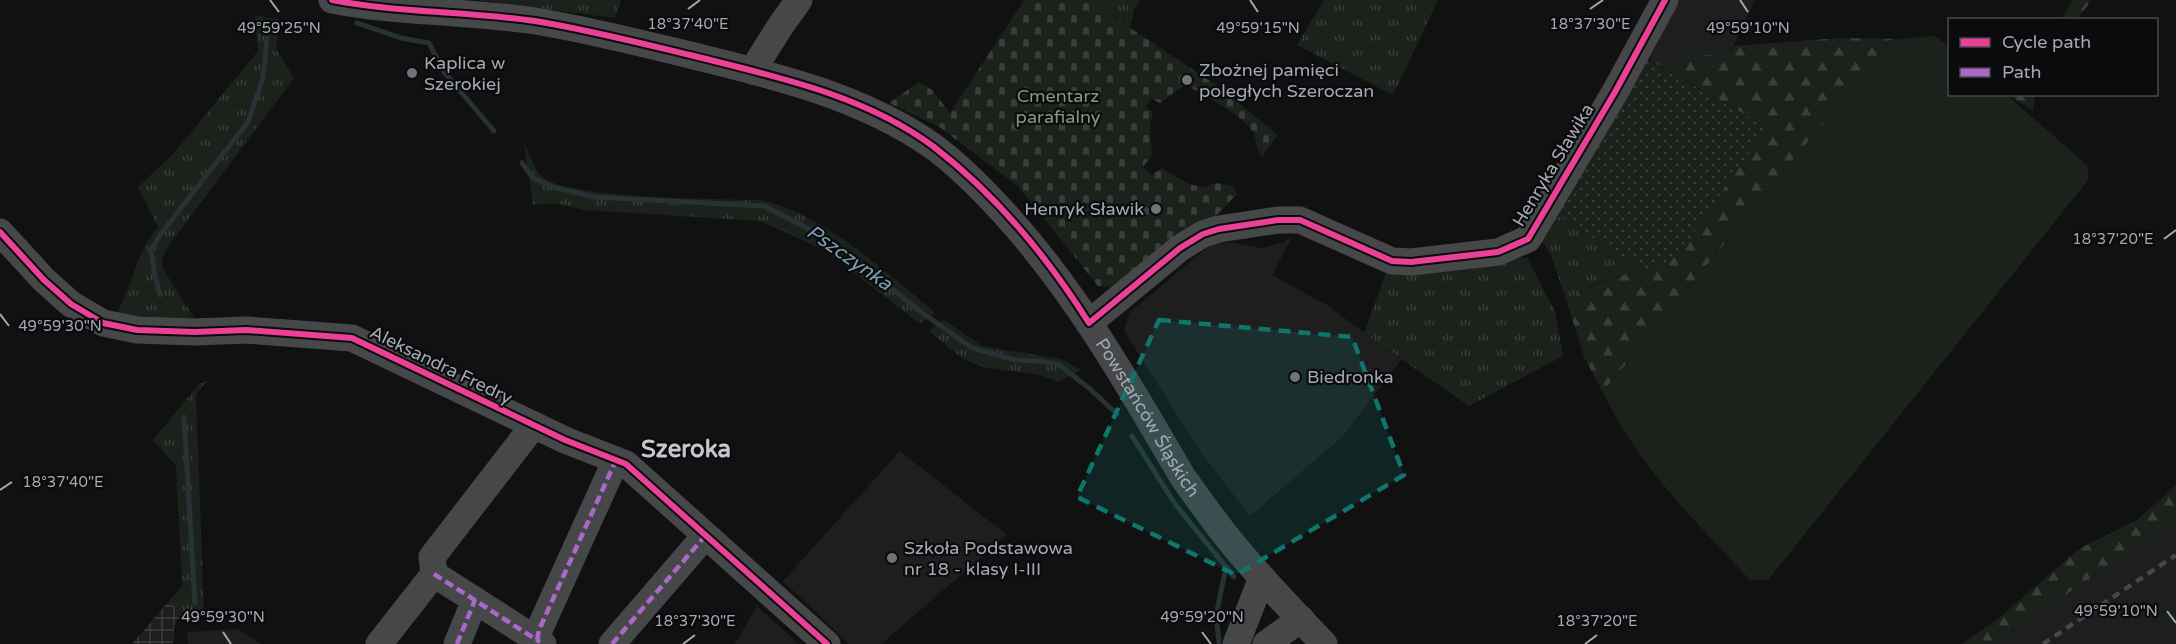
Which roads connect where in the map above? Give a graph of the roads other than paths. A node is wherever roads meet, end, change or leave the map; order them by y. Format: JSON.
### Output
{"nodes":[{"id":1,"x":332,"y":0,"type":"edge"},
{"id":2,"x":799,"y":0,"type":"edge"},
{"id":3,"x":1665,"y":0,"type":"edge"},
{"id":4,"x":752,"y":71,"type":"junction"},
{"id":5,"x":0,"y":232,"type":"edge"},
{"id":6,"x":1089,"y":322,"type":"junction"},
{"id":7,"x":534,"y":425,"type":"junction"},
{"id":8,"x":616,"y":460,"type":"junction"},
{"id":9,"x":705,"y":536,"type":"junction"},
{"id":10,"x":434,"y":574,"type":"junction"},
{"id":11,"x":1262,"y":578,"type":"junction"},
{"id":12,"x":475,"y":600,"type":"junction"},
{"id":13,"x":1301,"y":620,"type":"junction"},
{"id":14,"x":540,"y":642,"type":"edge"},
{"id":15,"x":379,"y":644,"type":"edge"},
{"id":16,"x":457,"y":644,"type":"edge"},
{"id":17,"x":612,"y":644,"type":"edge"},
{"id":18,"x":827,"y":644,"type":"edge"},
{"id":19,"x":1236,"y":644,"type":"edge"},
{"id":20,"x":1266,"y":644,"type":"edge"},
{"id":21,"x":1324,"y":644,"type":"edge"}],
"edges":[{"from":1,"to":4,"type":"street","name":"Powstańców Śląskich"},
{"from":2,"to":4,"type":"street"},
{"from":3,"to":6,"type":"street","name":"Henryka Sławika"},
{"from":4,"to":6,"type":"street","name":"Powstańców Śląskich"},
{"from":5,"to":7,"type":"street","name":"Aleksandra Fredry"},
{"from":6,"to":11,"type":"street","name":"Powstańców Śląskich"},
{"from":7,"to":8,"type":"street","name":"Aleksandra Fredry"},
{"from":7,"to":10,"type":"street"},
{"from":8,"to":9,"type":"street","name":"Aleksandra Fredry"},
{"from":8,"to":14,"type":"street"},
{"from":9,"to":17,"type":"street"},
{"from":9,"to":18,"type":"street","name":"Aleksandra Fredry"},
{"from":10,"to":12,"type":"street"},
{"from":10,"to":15,"type":"street"},
{"from":11,"to":13,"type":"street","name":"Powstańców Śląskich"},
{"from":11,"to":19,"type":"street"},
{"from":12,"to":14,"type":"street"},
{"from":12,"to":16,"type":"street"},
{"from":13,"to":20,"type":"street"},
{"from":13,"to":21,"type":"street","name":"Powstańców Śląskich"}]}
